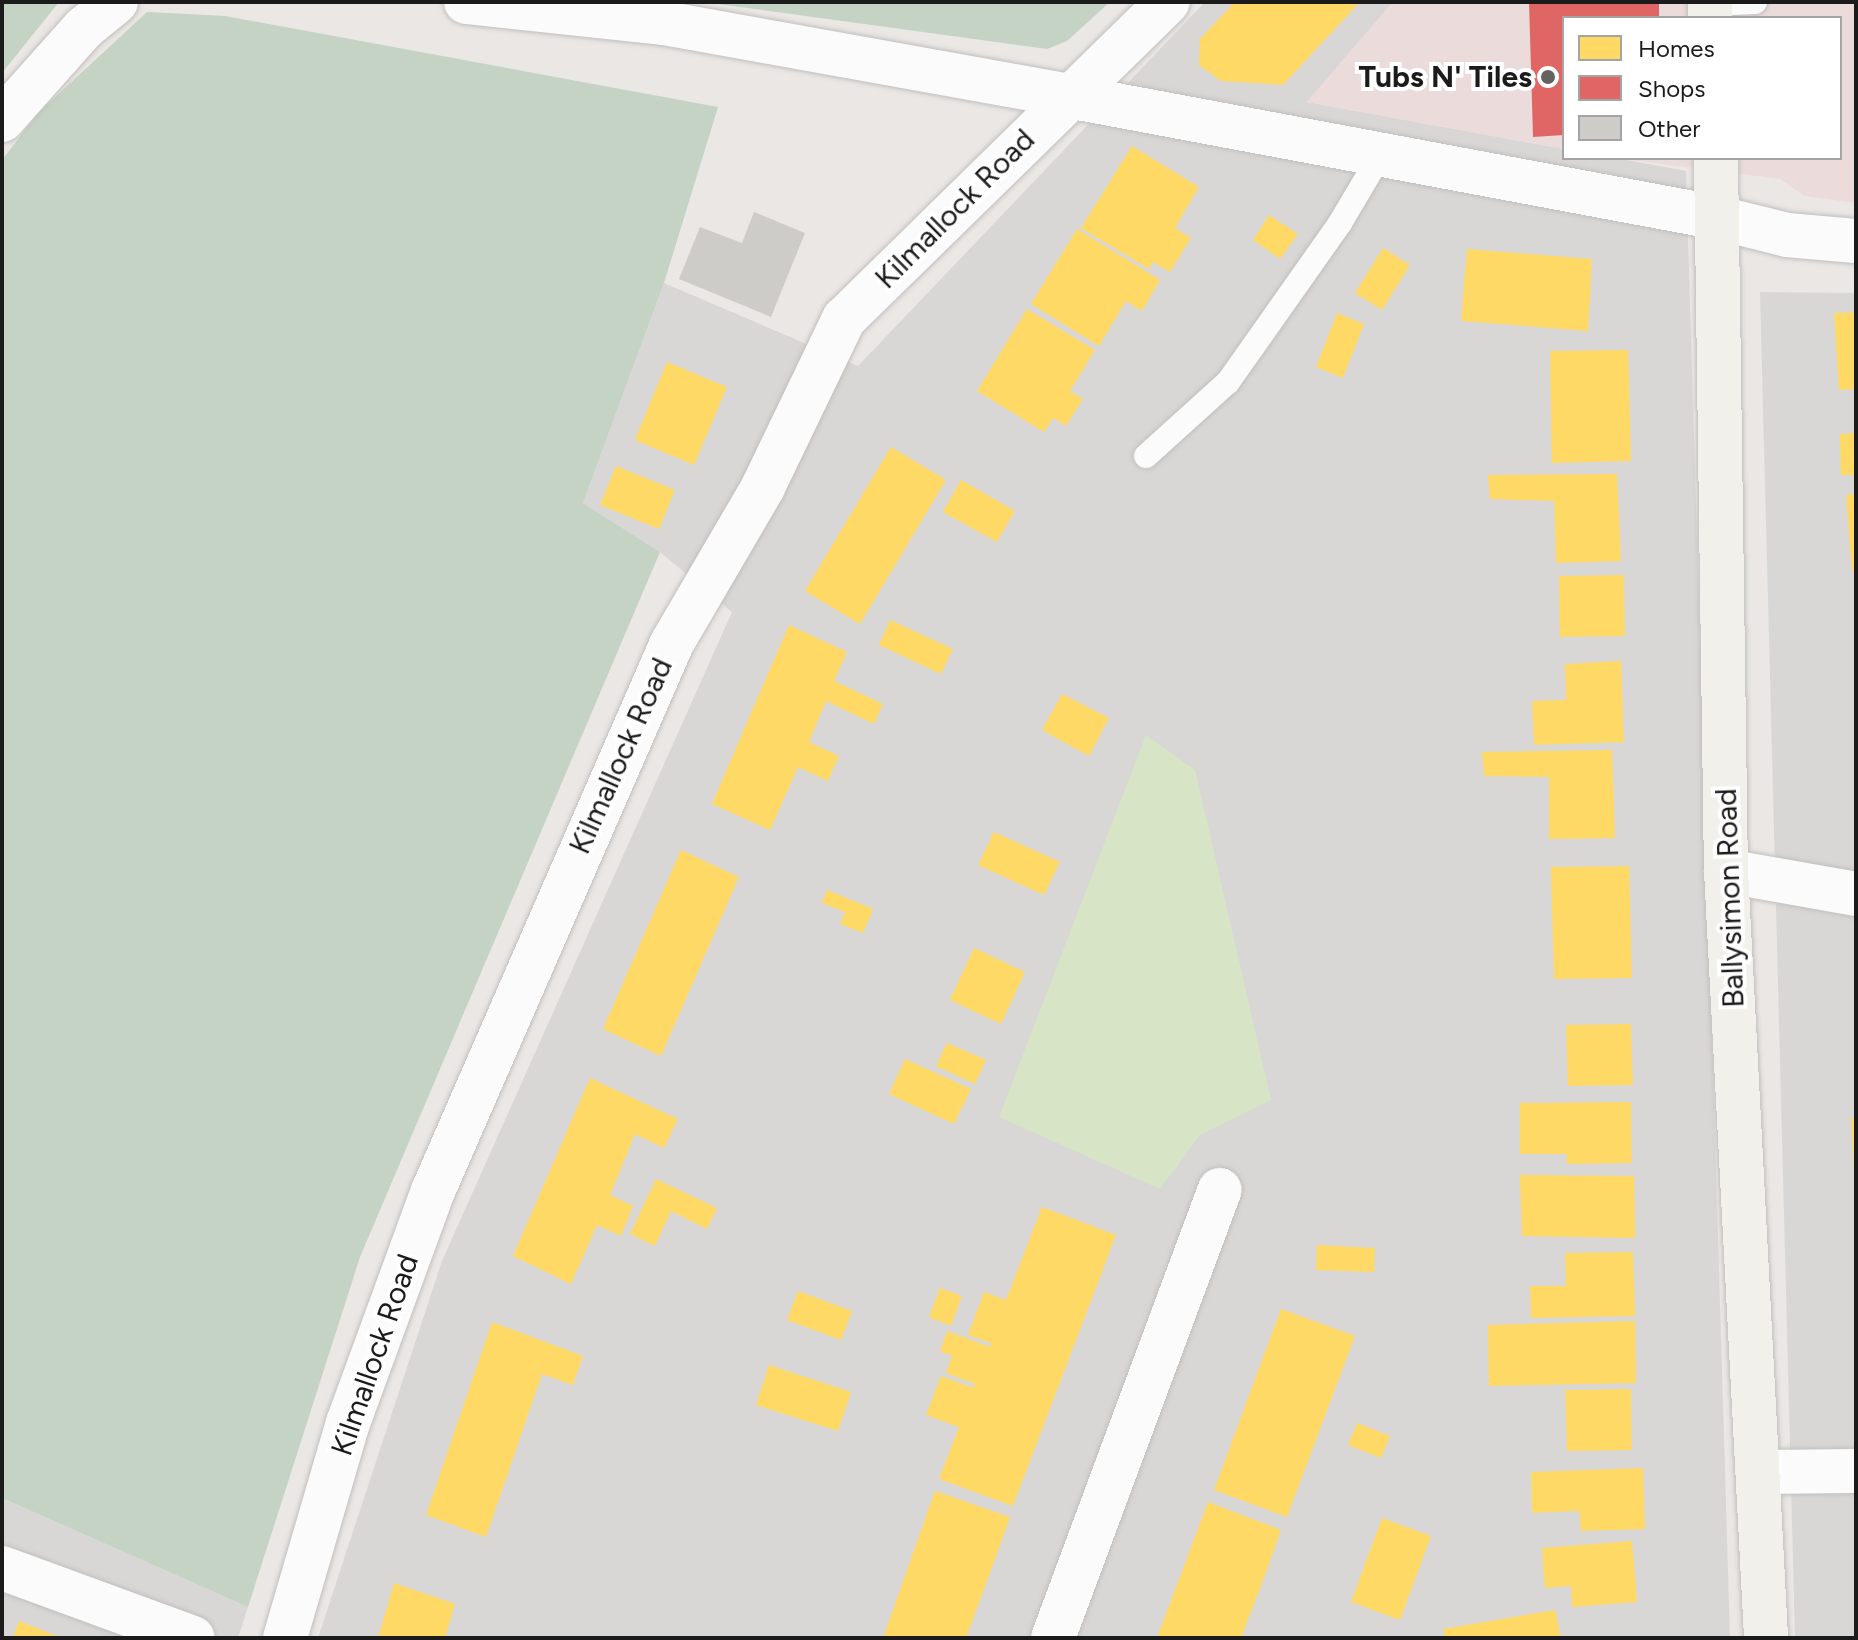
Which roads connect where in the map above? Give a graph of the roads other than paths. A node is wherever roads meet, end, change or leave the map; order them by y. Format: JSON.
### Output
{"nodes":[{"id":1,"x":116,"y":2,"type":"edge"},
{"id":2,"x":466,"y":2,"type":"edge"},
{"id":3,"x":1168,"y":2,"type":"edge"},
{"id":4,"x":1755,"y":2,"type":"edge"},
{"id":5,"x":1710,"y":8,"type":"edge"},
{"id":6,"x":1068,"y":96,"type":"junction"},
{"id":7,"x":2,"y":120,"type":"edge"},
{"id":8,"x":1381,"y":154,"type":"junction"},
{"id":9,"x":1716,"y":160,"type":"edge"},
{"id":10,"x":1719,"y":218,"type":"junction"},
{"id":11,"x":1856,"y":241,"type":"edge"},
{"id":12,"x":1146,"y":456,"type":"dead end"},
{"id":13,"x":1726,"y":871,"type":"junction"},
{"id":14,"x":1856,"y":894,"type":"edge"},
{"id":15,"x":1220,"y":1190,"type":"dead end"},
{"id":16,"x":1856,"y":1471,"type":"edge"},
{"id":17,"x":1761,"y":1472,"type":"junction"},
{"id":18,"x":2,"y":1568,"type":"edge"},
{"id":19,"x":193,"y":1638,"type":"edge"},
{"id":20,"x":285,"y":1638,"type":"edge"},
{"id":21,"x":1053,"y":1638,"type":"edge"},
{"id":22,"x":1766,"y":1638,"type":"edge"}],
"edges":[{"from":1,"to":7,"type":"street"},
{"from":2,"to":6,"type":"street"},
{"from":3,"to":6,"type":"street","name":"Kilmallock Road"},
{"from":4,"to":5,"type":"lane"},
{"from":6,"to":8,"type":"street"},
{"from":6,"to":20,"type":"street","name":"Kilmallock Road"},
{"from":8,"to":10,"type":"street"},
{"from":8,"to":12,"type":"lane"},
{"from":9,"to":10,"type":"main road","name":"Ballysimon Road"},
{"from":10,"to":11,"type":"street"},
{"from":10,"to":13,"type":"main road","name":"Ballysimon Road"},
{"from":13,"to":14,"type":"street"},
{"from":13,"to":17,"type":"main road","name":"Ballysimon Road"},
{"from":15,"to":21,"type":"street"},
{"from":16,"to":17,"type":"street"},
{"from":17,"to":22,"type":"main road","name":"Ballysimon Road"},
{"from":18,"to":19,"type":"street"}]}
